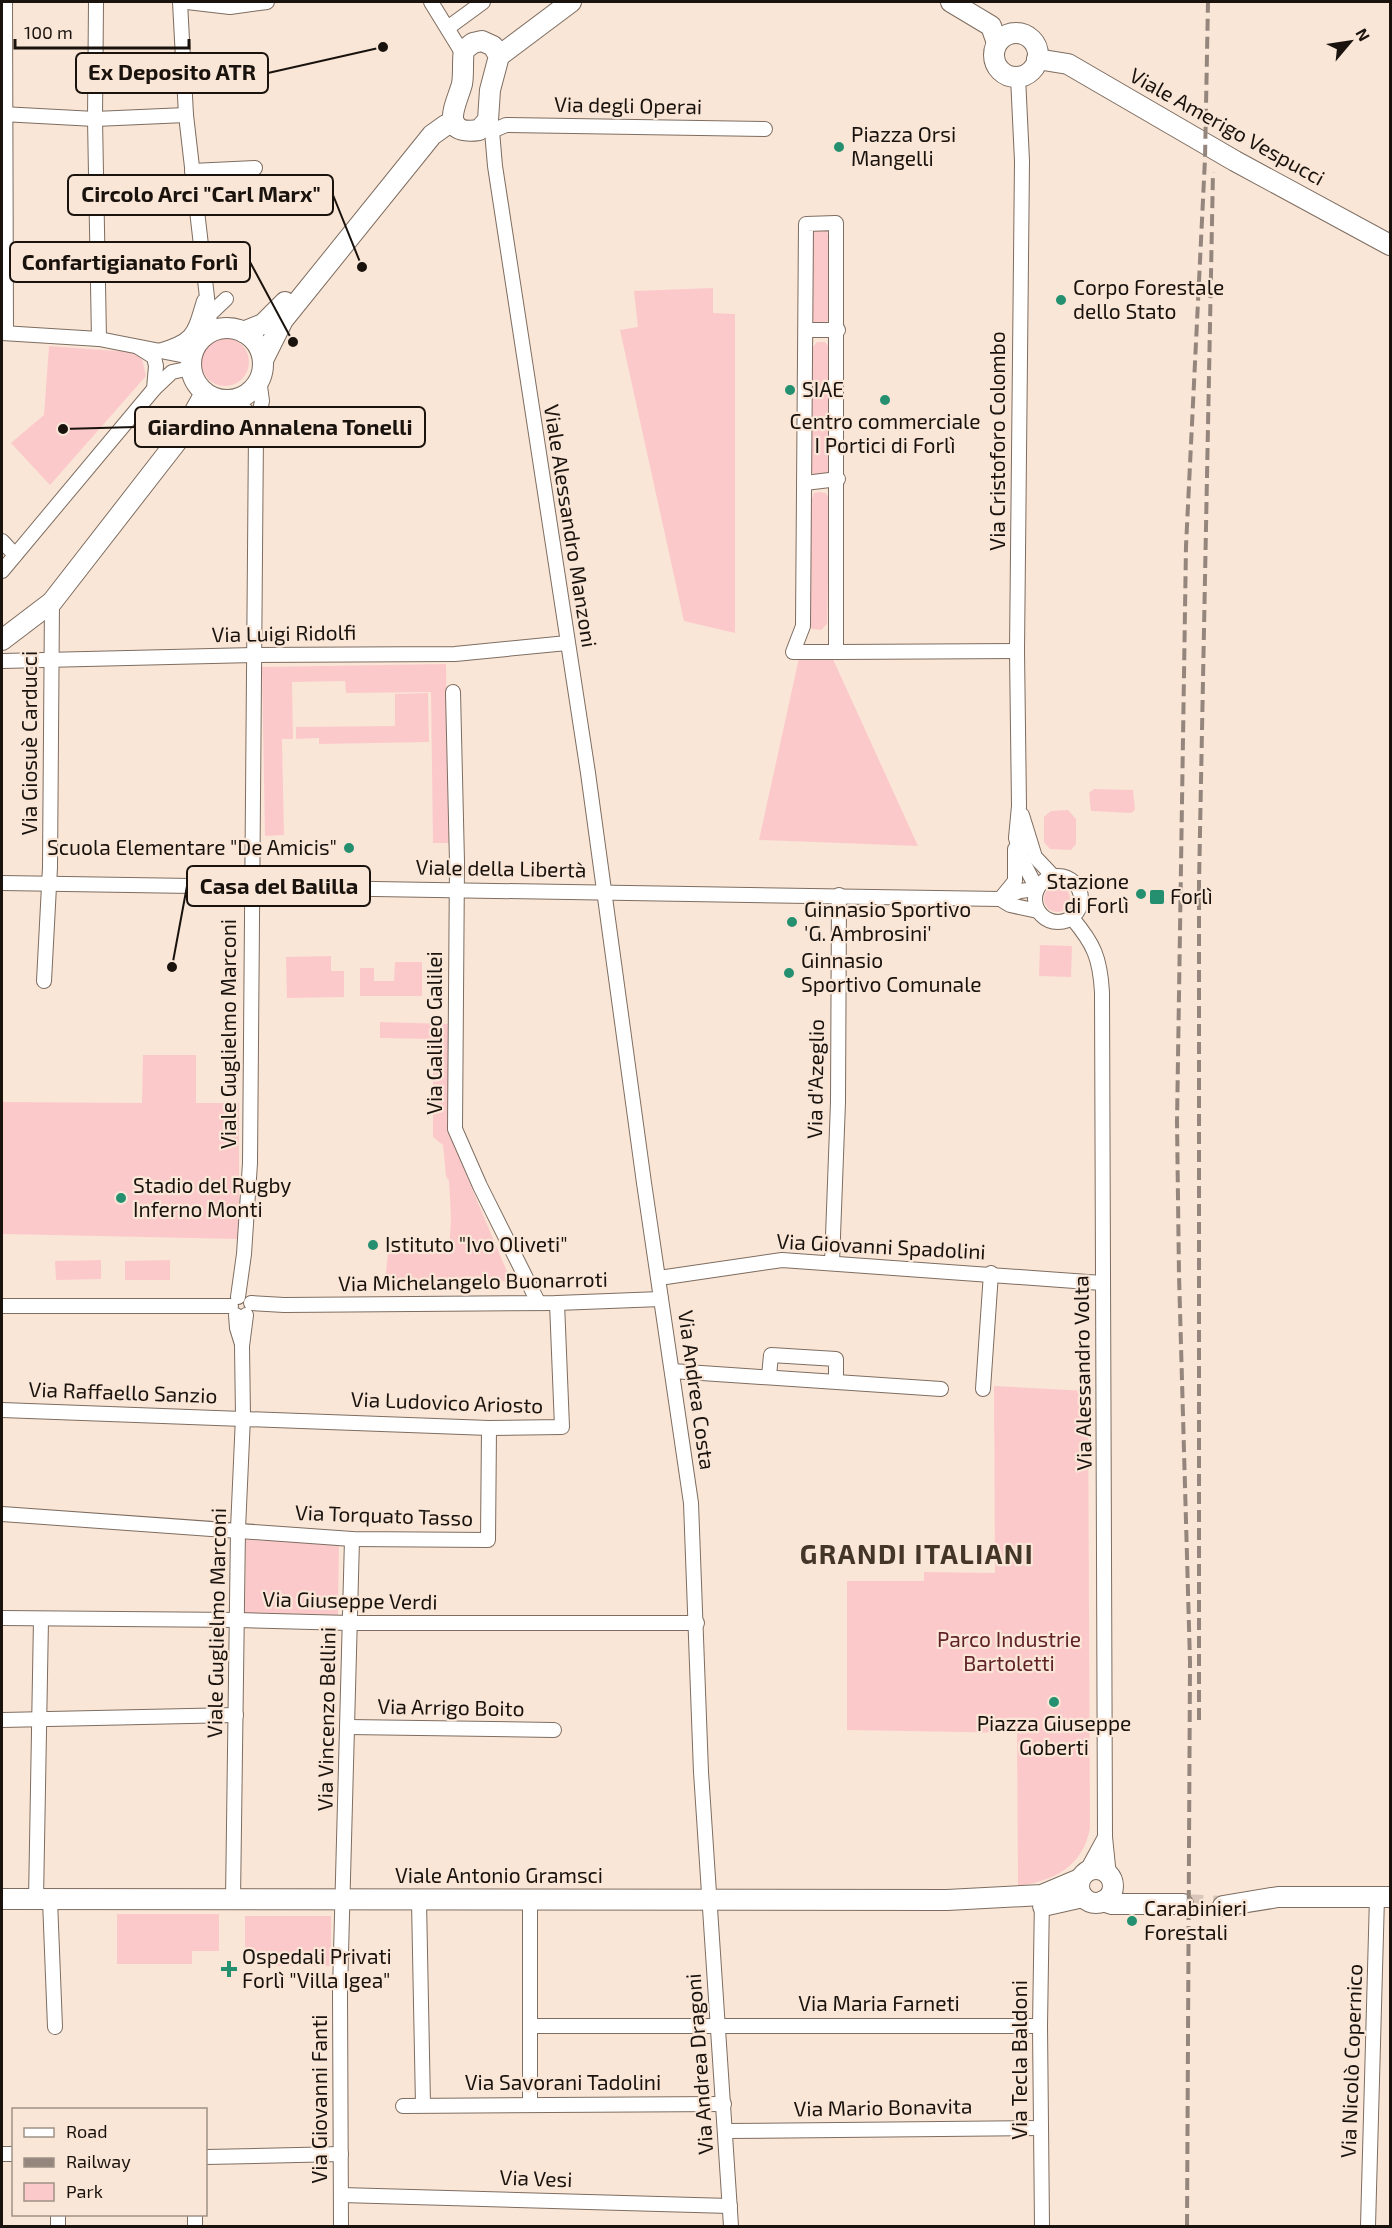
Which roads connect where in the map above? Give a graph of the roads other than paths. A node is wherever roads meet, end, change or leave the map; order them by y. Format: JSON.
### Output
{"nodes":[{"id":1,"x":5,"y":2,"type":"edge"},
{"id":2,"x":96,"y":2,"type":"edge"},
{"id":3,"x":180,"y":2,"type":"edge"},
{"id":4,"x":187,"y":2,"type":"edge"},
{"id":5,"x":265,"y":2,"type":"edge"},
{"id":6,"x":431,"y":2,"type":"edge"},
{"id":7,"x":483,"y":2,"type":"edge"},
{"id":8,"x":561,"y":2,"type":"edge"},
{"id":9,"x":571,"y":2,"type":"edge"},
{"id":10,"x":951,"y":2,"type":"edge"},
{"id":11,"x":968,"y":2,"type":"edge"},
{"id":12,"x":447,"y":20,"type":"junction"},
{"id":13,"x":1014,"y":33,"type":"junction"},
{"id":14,"x":997,"y":43,"type":"junction"},
{"id":15,"x":482,"y":48,"type":"junction"},
{"id":16,"x":1037,"y":59,"type":"junction"},
{"id":17,"x":1018,"y":77,"type":"junction"},
{"id":18,"x":3,"y":114,"type":"edge"},
{"id":19,"x":186,"y":115,"type":"junction"},
{"id":20,"x":454,"y":117,"type":"junction"},
{"id":21,"x":95,"y":119,"type":"junction"},
{"id":22,"x":486,"y":127,"type":"junction"},
{"id":23,"x":765,"y":129,"type":"dead end"},
{"id":24,"x":255,"y":168,"type":"dead end"},
{"id":25,"x":192,"y":171,"type":"junction"},
{"id":26,"x":1390,"y":245,"type":"edge"},
{"id":27,"x":206,"y":293,"type":"junction"},
{"id":28,"x":226,"y":298,"type":"dead end"},
{"id":29,"x":210,"y":323,"type":"junction"},
{"id":30,"x":806,"y":330,"type":"junction"},
{"id":31,"x":838,"y":330,"type":"junction"},
{"id":32,"x":243,"y":332,"type":"junction"},
{"id":33,"x":4,"y":333,"type":"edge"},
{"id":34,"x":99,"y":339,"type":"junction"},
{"id":35,"x":138,"y":347,"type":"junction"},
{"id":36,"x":158,"y":351,"type":"junction"},
{"id":37,"x":191,"y":362,"type":"junction"},
{"id":38,"x":261,"y":370,"type":"junction"},
{"id":39,"x":154,"y":389,"type":"junction"},
{"id":40,"x":205,"y":393,"type":"junction"},
{"id":41,"x":230,"y":400,"type":"junction"},
{"id":42,"x":256,"y":431,"type":"junction"},
{"id":43,"x":181,"y":436,"type":"junction"},
{"id":44,"x":838,"y":479,"type":"junction"},
{"id":45,"x":805,"y":483,"type":"junction"},
{"id":46,"x":2,"y":541,"type":"edge"},
{"id":47,"x":15,"y":555,"type":"junction"},
{"id":48,"x":2,"y":571,"type":"edge"},
{"id":49,"x":52,"y":602,"type":"junction"},
{"id":50,"x":2,"y":640,"type":"edge"},
{"id":51,"x":567,"y":643,"type":"junction"},
{"id":52,"x":1017,"y":651,"type":"junction"},
{"id":53,"x":836,"y":652,"type":"junction"},
{"id":54,"x":254,"y":655,"type":"junction"},
{"id":55,"x":51,"y":660,"type":"junction"},
{"id":56,"x":2,"y":661,"type":"edge"},
{"id":57,"x":453,"y":692,"type":"dead end"},
{"id":58,"x":1019,"y":806,"type":"junction"},
{"id":59,"x":1016,"y":838,"type":"junction"},
{"id":60,"x":1053,"y":876,"type":"junction"},
{"id":61,"x":2,"y":883,"type":"edge"},
{"id":62,"x":49,"y":884,"type":"junction"},
{"id":63,"x":250,"y":886,"type":"junction"},
{"id":64,"x":455,"y":889,"type":"junction"},
{"id":65,"x":1037,"y":889,"type":"junction"},
{"id":66,"x":603,"y":892,"type":"junction"},
{"id":67,"x":839,"y":895,"type":"junction"},
{"id":68,"x":1000,"y":899,"type":"junction"},
{"id":69,"x":1038,"y":911,"type":"junction"},
{"id":70,"x":1072,"y":918,"type":"junction"},
{"id":71,"x":44,"y":981,"type":"dead end"},
{"id":72,"x":832,"y":1263,"type":"junction"},
{"id":73,"x":991,"y":1273,"type":"junction"},
{"id":74,"x":659,"y":1278,"type":"junction"},
{"id":75,"x":1102,"y":1283,"type":"junction"},
{"id":76,"x":661,"y":1299,"type":"junction"},
{"id":77,"x":538,"y":1302,"type":"junction"},
{"id":78,"x":557,"y":1303,"type":"junction"},
{"id":79,"x":2,"y":1306,"type":"edge"},
{"id":80,"x":243,"y":1306,"type":"junction"},
{"id":81,"x":672,"y":1371,"type":"junction"},
{"id":82,"x":770,"y":1376,"type":"junction"},
{"id":83,"x":836,"y":1381,"type":"junction"},
{"id":84,"x":941,"y":1389,"type":"dead end"},
{"id":85,"x":983,"y":1389,"type":"dead end"},
{"id":86,"x":2,"y":1410,"type":"edge"},
{"id":87,"x":243,"y":1417,"type":"junction"},
{"id":88,"x":489,"y":1428,"type":"junction"},
{"id":89,"x":2,"y":1514,"type":"edge"},
{"id":90,"x":238,"y":1529,"type":"junction"},
{"id":91,"x":352,"y":1539,"type":"junction"},
{"id":92,"x":2,"y":1618,"type":"edge"},
{"id":93,"x":41,"y":1619,"type":"junction"},
{"id":94,"x":237,"y":1620,"type":"junction"},
{"id":95,"x":350,"y":1623,"type":"junction"},
{"id":96,"x":697,"y":1623,"type":"junction"},
{"id":97,"x":236,"y":1715,"type":"junction"},
{"id":98,"x":2,"y":1720,"type":"edge"},
{"id":99,"x":39,"y":1720,"type":"junction"},
{"id":100,"x":348,"y":1727,"type":"junction"},
{"id":101,"x":554,"y":1730,"type":"dead end"},
{"id":102,"x":1105,"y":1837,"type":"junction"},
{"id":103,"x":1083,"y":1883,"type":"junction"},
{"id":104,"x":1108,"y":1888,"type":"junction"},
{"id":105,"x":2,"y":1899,"type":"edge"},
{"id":106,"x":710,"y":1899,"type":"junction"},
{"id":107,"x":43,"y":1900,"type":"junction"},
{"id":108,"x":233,"y":1900,"type":"junction"},
{"id":109,"x":344,"y":1900,"type":"junction"},
{"id":110,"x":1042,"y":1900,"type":"junction"},
{"id":111,"x":419,"y":1901,"type":"junction"},
{"id":112,"x":530,"y":1901,"type":"junction"},
{"id":113,"x":1384,"y":1903,"type":"edge"},
{"id":114,"x":1183,"y":1904,"type":"tunnel mouth"},
{"id":115,"x":718,"y":2025,"type":"junction"},
{"id":116,"x":530,"y":2026,"type":"junction"},
{"id":117,"x":1040,"y":2026,"type":"junction"},
{"id":118,"x":55,"y":2027,"type":"dead end"},
{"id":119,"x":530,"y":2103,"type":"junction"},
{"id":120,"x":724,"y":2104,"type":"junction"},
{"id":121,"x":423,"y":2105,"type":"junction"},
{"id":122,"x":403,"y":2106,"type":"dead end"},
{"id":123,"x":1041,"y":2128,"type":"junction"},
{"id":124,"x":725,"y":2131,"type":"junction"},
{"id":125,"x":341,"y":2154,"type":"junction"},
{"id":126,"x":207,"y":2157,"type":"edge"},
{"id":127,"x":341,"y":2194,"type":"junction"},
{"id":128,"x":730,"y":2206,"type":"junction"},
{"id":129,"x":341,"y":2226,"type":"edge"},
{"id":130,"x":731,"y":2226,"type":"edge"},
{"id":131,"x":1042,"y":2226,"type":"edge"},
{"id":132,"x":1368,"y":2226,"type":"edge"}],
"edges":[{"from":1,"to":18,"type":"street"},
{"from":2,"to":21,"type":"street"},
{"from":3,"to":19,"type":"street"},
{"from":4,"to":5,"type":"street"},
{"from":6,"to":12,"type":"street"},
{"from":7,"to":12,"type":"street"},
{"from":8,"to":15,"type":"main road"},
{"from":9,"to":15,"type":"main road"},
{"from":10,"to":14,"type":"main road"},
{"from":11,"to":13,"type":"main road"},
{"from":12,"to":15,"type":"street"},
{"from":13,"to":14,"type":"main road"},
{"from":13,"to":16,"type":"main road"},
{"from":14,"to":17,"type":"main road"},
{"from":15,"to":20,"type":"main road"},
{"from":15,"to":22,"type":"main road"},
{"from":16,"to":17,"type":"main road"},
{"from":16,"to":26,"type":"main road","name":"Viale Amerigo Vespucci"},
{"from":17,"to":52,"type":"street","name":"Via Cristoforo Colombo"},
{"from":18,"to":21,"type":"street"},
{"from":18,"to":33,"type":"street"},
{"from":19,"to":21,"type":"street"},
{"from":19,"to":25,"type":"street"},
{"from":20,"to":22,"type":"main road"},
{"from":20,"to":32,"type":"main road"},
{"from":20,"to":38,"type":"main road"},
{"from":21,"to":34,"type":"street"},
{"from":22,"to":23,"type":"street","name":"Via degli Operai"},
{"from":22,"to":51,"type":"street","name":"Viale Alessandro Manzoni"},
{"from":24,"to":25,"type":"street"},
{"from":25,"to":27,"type":"street"},
{"from":27,"to":29,"type":"street"},
{"from":27,"to":36,"type":"street"},
{"from":28,"to":29,"type":"street"},
{"from":29,"to":32,"type":"main road"},
{"from":29,"to":37,"type":"main road"},
{"from":30,"to":31,"type":"street"},
{"from":30,"to":31,"type":"street"},
{"from":30,"to":45,"type":"street"},
{"from":31,"to":44,"type":"street"},
{"from":32,"to":38,"type":"main road"},
{"from":33,"to":34,"type":"street"},
{"from":34,"to":35,"type":"street"},
{"from":35,"to":36,"type":"street"},
{"from":35,"to":39,"type":"street"},
{"from":36,"to":37,"type":"street"},
{"from":37,"to":39,"type":"street"},
{"from":37,"to":40,"type":"main road"},
{"from":38,"to":41,"type":"main road"},
{"from":38,"to":42,"type":"street","name":"Viale Guglielmo Marconi"},
{"from":39,"to":47,"type":"street"},
{"from":40,"to":41,"type":"main road"},
{"from":40,"to":43,"type":"main road"},
{"from":41,"to":42,"type":"street"},
{"from":41,"to":43,"type":"main road"},
{"from":42,"to":54,"type":"street","name":"Viale Guglielmo Marconi"},
{"from":43,"to":49,"type":"main road"},
{"from":44,"to":45,"type":"street"},
{"from":44,"to":53,"type":"street"},
{"from":45,"to":53,"type":"street"},
{"from":46,"to":47,"type":"street"},
{"from":47,"to":48,"type":"street"},
{"from":49,"to":50,"type":"main road"},
{"from":49,"to":55,"type":"street","name":"Via Giosuè Carducci"},
{"from":51,"to":54,"type":"street","name":"Via Luigi Ridolfi"},
{"from":51,"to":66,"type":"street","name":"Viale Alessandro Manzoni"},
{"from":52,"to":53,"type":"street"},
{"from":52,"to":58,"type":"street","name":"Via Cristoforo Colombo"},
{"from":54,"to":55,"type":"street","name":"Via Luigi Ridolfi"},
{"from":54,"to":63,"type":"street","name":"Viale Guglielmo Marconi"},
{"from":55,"to":56,"type":"street","name":"Via Luigi Ridolfi"},
{"from":55,"to":62,"type":"street","name":"Via Giosuè Carducci"},
{"from":57,"to":64,"type":"street","name":"Via Galileo Galilei"},
{"from":58,"to":59,"type":"street"},
{"from":58,"to":60,"type":"street"},
{"from":59,"to":65,"type":"street"},
{"from":59,"to":68,"type":"street"},
{"from":60,"to":65,"type":"street"},
{"from":60,"to":70,"type":"street"},
{"from":61,"to":62,"type":"street","name":"Viale della Libertà"},
{"from":62,"to":63,"type":"street","name":"Viale della Libertà"},
{"from":62,"to":71,"type":"street","name":"Via Giosuè Carducci"},
{"from":63,"to":64,"type":"street","name":"Viale della Libertà"},
{"from":63,"to":80,"type":"street","name":"Viale Guglielmo Marconi"},
{"from":64,"to":66,"type":"street","name":"Viale della Libertà"},
{"from":64,"to":77,"type":"street","name":"Via Galileo Galilei"},
{"from":65,"to":68,"type":"street","name":"Viale della Libertà"},
{"from":65,"to":69,"type":"street"},
{"from":66,"to":67,"type":"street","name":"Viale della Libertà"},
{"from":66,"to":74,"type":"street","name":"Via Andrea Costa"},
{"from":67,"to":68,"type":"street","name":"Viale della Libertà"},
{"from":67,"to":72,"type":"street","name":"Via d'Azeglio"},
{"from":68,"to":69,"type":"street","name":"Viale della Libertà"},
{"from":69,"to":70,"type":"street"},
{"from":70,"to":75,"type":"street","name":"Via Alessandro Volta"},
{"from":72,"to":73,"type":"street","name":"Via Giovanni Spadolini"},
{"from":72,"to":74,"type":"street","name":"Via Giovanni Spadolini"},
{"from":73,"to":75,"type":"street","name":"Via Giovanni Spadolini"},
{"from":73,"to":85,"type":"street"},
{"from":74,"to":76,"type":"street","name":"Via Andrea Costa"},
{"from":75,"to":102,"type":"street","name":"Via Alessandro Volta"},
{"from":76,"to":78,"type":"street","name":"Via Michelangelo Buonarroti"},
{"from":76,"to":81,"type":"street","name":"Via Andrea Costa"},
{"from":77,"to":78,"type":"street","name":"Via Michelangelo Buonarroti"},
{"from":77,"to":80,"type":"street","name":"Via Michelangelo Buonarroti"},
{"from":78,"to":88,"type":"street","name":"Via Ludovico Ariosto"},
{"from":79,"to":80,"type":"street","name":"Via Michelangelo Buonarroti"},
{"from":80,"to":87,"type":"street","name":"Viale Guglielmo Marconi"},
{"from":81,"to":82,"type":"street"},
{"from":81,"to":96,"type":"street","name":"Via Andrea Costa"},
{"from":82,"to":83,"type":"street"},
{"from":82,"to":83,"type":"street"},
{"from":83,"to":84,"type":"street"},
{"from":86,"to":87,"type":"street","name":"Via Raffaello Sanzio"},
{"from":87,"to":88,"type":"street","name":"Via Ludovico Ariosto"},
{"from":87,"to":90,"type":"street","name":"Viale Guglielmo Marconi"},
{"from":88,"to":91,"type":"street","name":"Via Torquato Tasso"},
{"from":89,"to":90,"type":"street","name":"Via Torquato Tasso"},
{"from":90,"to":91,"type":"street","name":"Via Torquato Tasso"},
{"from":90,"to":94,"type":"street","name":"Viale Guglielmo Marconi"},
{"from":91,"to":95,"type":"street","name":"Via Vincenzo Bellini"},
{"from":92,"to":93,"type":"street","name":"Via Giuseppe Verdi"},
{"from":93,"to":94,"type":"street","name":"Via Giuseppe Verdi"},
{"from":93,"to":99,"type":"street"},
{"from":94,"to":95,"type":"street","name":"Via Giuseppe Verdi"},
{"from":94,"to":97,"type":"street","name":"Viale Guglielmo Marconi"},
{"from":95,"to":96,"type":"street","name":"Via Giuseppe Verdi"},
{"from":95,"to":100,"type":"street","name":"Via Vincenzo Bellini"},
{"from":96,"to":106,"type":"street","name":"Via Andrea Costa"},
{"from":97,"to":99,"type":"street"},
{"from":97,"to":108,"type":"street","name":"Viale Guglielmo Marconi"},
{"from":98,"to":99,"type":"street"},
{"from":99,"to":107,"type":"street"},
{"from":100,"to":101,"type":"street","name":"Via Arrigo Boito"},
{"from":100,"to":109,"type":"street","name":"Via Vincenzo Bellini"},
{"from":102,"to":103,"type":"street","name":"Via Alessandro Volta"},
{"from":102,"to":104,"type":"street","name":"Via Alessandro Volta"},
{"from":103,"to":104,"type":"main road"},
{"from":103,"to":104,"type":"main road"},
{"from":103,"to":110,"type":"main road","name":"Viale Antonio Gramsci"},
{"from":104,"to":114,"type":"main road"},
{"from":105,"to":107,"type":"main road","name":"Viale Antonio Gramsci"},
{"from":106,"to":110,"type":"main road","name":"Viale Antonio Gramsci"},
{"from":106,"to":112,"type":"main road","name":"Viale Antonio Gramsci"},
{"from":106,"to":115,"type":"street","name":"Via Andrea Dragoni"},
{"from":107,"to":108,"type":"main road","name":"Viale Antonio Gramsci"},
{"from":107,"to":118,"type":"street"},
{"from":108,"to":109,"type":"main road","name":"Viale Antonio Gramsci"},
{"from":109,"to":111,"type":"main road","name":"Viale Antonio Gramsci"},
{"from":109,"to":125,"type":"street","name":"Via Giovanni Fanti"},
{"from":110,"to":117,"type":"street","name":"Via Tecla Baldoni"},
{"from":111,"to":112,"type":"main road","name":"Viale Antonio Gramsci"},
{"from":111,"to":121,"type":"street"},
{"from":112,"to":116,"type":"street"},
{"from":113,"to":113,"type":"main road"},
{"from":113,"to":132,"type":"street","name":"Via Nicolò Copernico"},
{"from":115,"to":116,"type":"street","name":"Via Maria Farneti"},
{"from":115,"to":117,"type":"street","name":"Via Maria Farneti"},
{"from":115,"to":120,"type":"street","name":"Via Andrea Dragoni"},
{"from":116,"to":119,"type":"street"},
{"from":117,"to":123,"type":"street","name":"Via Tecla Baldoni"},
{"from":119,"to":120,"type":"street","name":"Via Savorani Tadolini"},
{"from":119,"to":121,"type":"street","name":"Via Savorani Tadolini"},
{"from":120,"to":124,"type":"street","name":"Via Andrea Dragoni"},
{"from":121,"to":122,"type":"street","name":"Via Savorani Tadolini"},
{"from":123,"to":124,"type":"street","name":"Via Mario Bonavita"},
{"from":123,"to":131,"type":"street","name":"Via Tecla Baldoni"},
{"from":124,"to":128,"type":"street","name":"Via Andrea Dragoni"},
{"from":125,"to":126,"type":"street"},
{"from":125,"to":127,"type":"street","name":"Via Giovanni Fanti"},
{"from":127,"to":128,"type":"street","name":"Via Vesi"},
{"from":127,"to":129,"type":"street","name":"Via Giovanni Fanti"},
{"from":128,"to":130,"type":"street","name":"Via Andrea Dragoni"}]}
